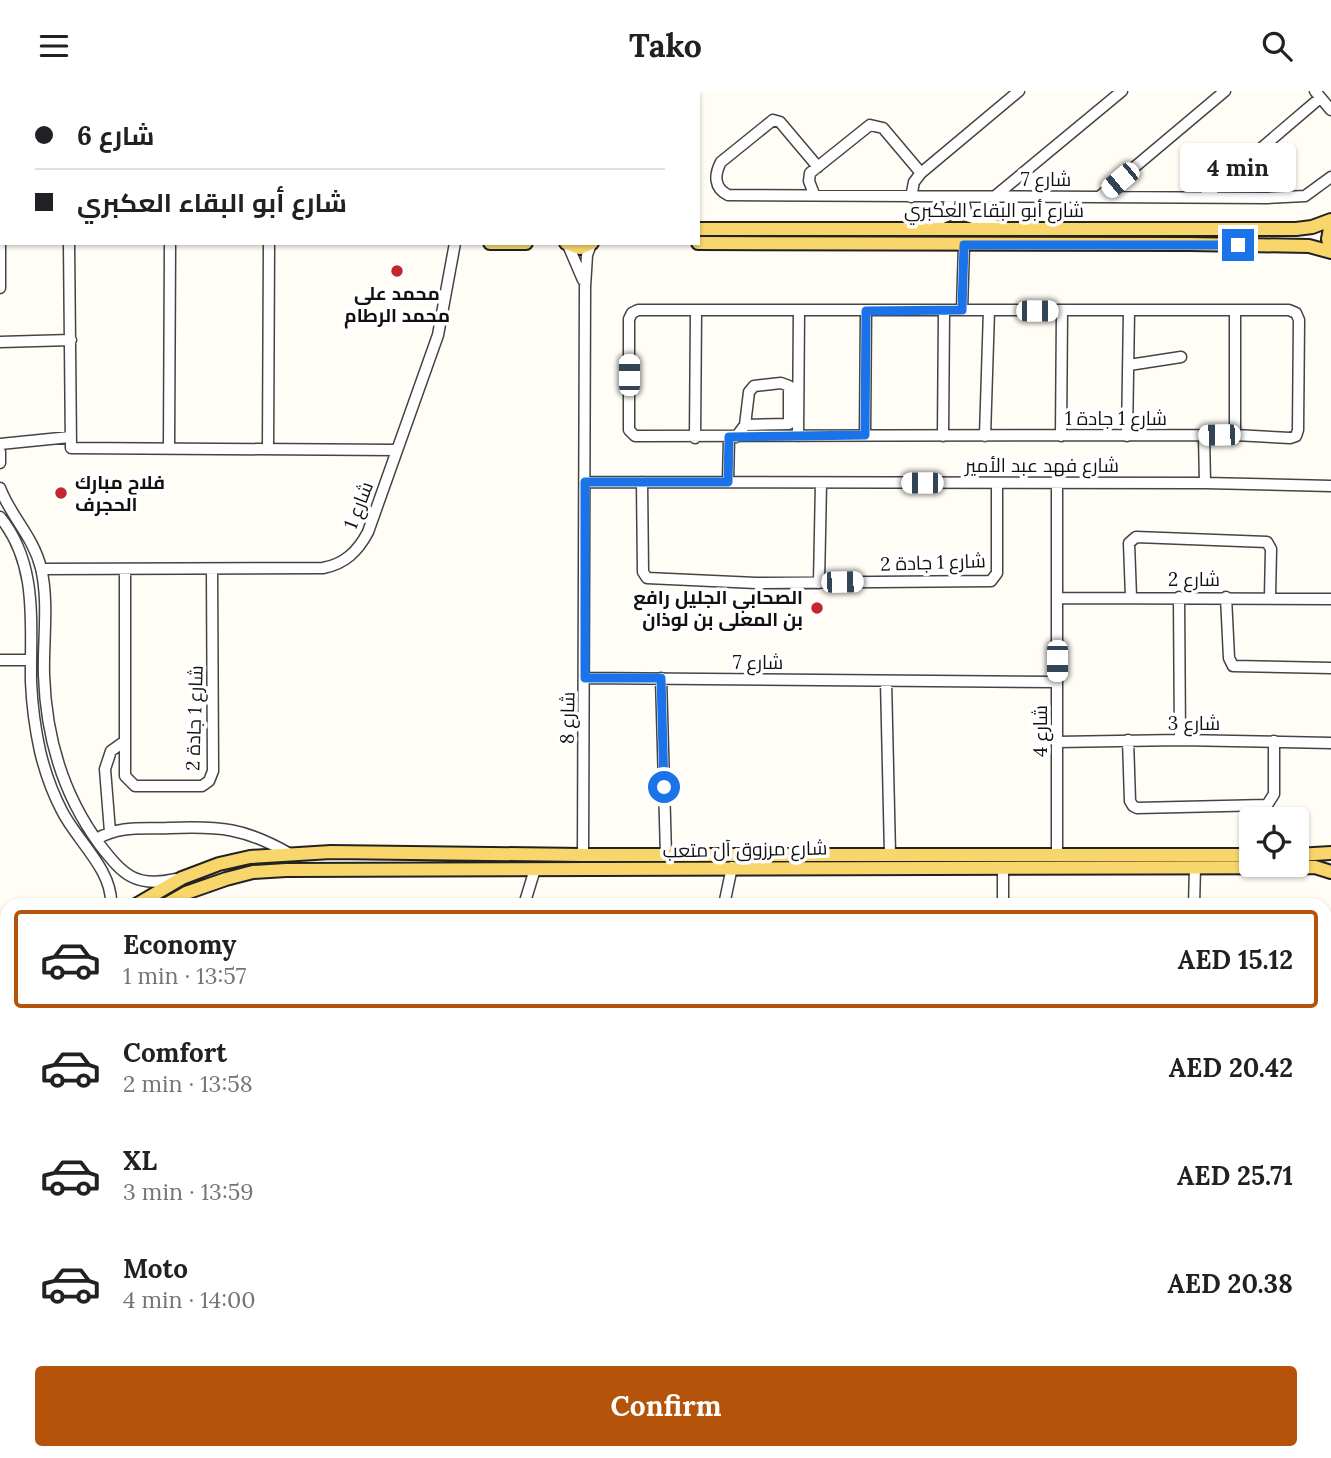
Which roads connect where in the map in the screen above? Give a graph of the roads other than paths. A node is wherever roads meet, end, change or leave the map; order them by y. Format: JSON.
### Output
{"nodes":[{"id":1,"x":1019,"y":91,"type":"edge"},
{"id":2,"x":1122,"y":91,"type":"edge"},
{"id":3,"x":1225,"y":91,"type":"edge"},
{"id":4,"x":1317,"y":95,"type":"edge"},
{"id":5,"x":1331,"y":110,"type":"edge"},
{"id":6,"x":818,"y":167,"type":"junction"},
{"id":7,"x":920,"y":173,"type":"junction"},
{"id":8,"x":1331,"y":177,"type":"edge"},
{"id":9,"x":814,"y":194,"type":"junction"},
{"id":10,"x":911,"y":197,"type":"junction"},
{"id":11,"x":963,"y":197,"type":"junction"},
{"id":12,"x":994,"y":197,"type":"junction"},
{"id":13,"x":1099,"y":197,"type":"junction"},
{"id":14,"x":1203,"y":197,"type":"junction"},
{"id":15,"x":950,"y":198,"type":"junction"},
{"id":16,"x":1331,"y":221,"type":"edge"},
{"id":17,"x":916,"y":228,"type":"junction"},
{"id":18,"x":700,"y":229,"type":"edge"},
{"id":19,"x":1007,"y":229,"type":"junction"},
{"id":20,"x":882,"y":230,"type":"junction"},
{"id":21,"x":1162,"y":230,"type":"junction"},
{"id":22,"x":700,"y":243,"type":"edge"},
{"id":23,"x":806,"y":244,"type":"junction"},
{"id":24,"x":1,"y":245,"type":"edge"},
{"id":25,"x":69,"y":245,"type":"edge"},
{"id":26,"x":170,"y":245,"type":"edge"},
{"id":27,"x":269,"y":245,"type":"edge"},
{"id":28,"x":455,"y":245,"type":"edge"},
{"id":29,"x":567,"y":245,"type":"edge"},
{"id":30,"x":570,"y":245,"type":"edge"},
{"id":31,"x":589,"y":245,"type":"edge"},
{"id":32,"x":592,"y":245,"type":"edge"},
{"id":33,"x":964,"y":245,"type":"junction"},
{"id":34,"x":1080,"y":245,"type":"junction"},
{"id":35,"x":1331,"y":250,"type":"edge"},
{"id":36,"x":585,"y":287,"type":"junction"},
{"id":37,"x":0,"y":288,"type":"edge"},
{"id":38,"x":799,"y":310,"type":"junction"},
{"id":39,"x":962,"y":310,"type":"junction"},
{"id":40,"x":989,"y":310,"type":"junction"},
{"id":41,"x":695,"y":311,"type":"junction"},
{"id":42,"x":866,"y":311,"type":"junction"},
{"id":43,"x":944,"y":311,"type":"junction"},
{"id":44,"x":1062,"y":311,"type":"junction"},
{"id":45,"x":1129,"y":311,"type":"junction"},
{"id":46,"x":1235,"y":311,"type":"junction"},
{"id":47,"x":71,"y":340,"type":"junction"},
{"id":48,"x":0,"y":342,"type":"edge"},
{"id":49,"x":1181,"y":357,"type":"dead end"},
{"id":50,"x":1129,"y":365,"type":"junction"},
{"id":51,"x":745,"y":425,"type":"junction"},
{"id":52,"x":865,"y":435,"type":"junction"},
{"id":53,"x":1235,"y":435,"type":"junction"},
{"id":54,"x":798,"y":436,"type":"junction"},
{"id":55,"x":943,"y":436,"type":"junction"},
{"id":56,"x":985,"y":436,"type":"junction"},
{"id":57,"x":1060,"y":436,"type":"junction"},
{"id":58,"x":1127,"y":436,"type":"junction"},
{"id":59,"x":1204,"y":436,"type":"junction"},
{"id":60,"x":70,"y":437,"type":"junction"},
{"id":61,"x":695,"y":437,"type":"junction"},
{"id":62,"x":732,"y":437,"type":"junction"},
{"id":63,"x":0,"y":444,"type":"edge"},
{"id":64,"x":169,"y":449,"type":"junction"},
{"id":65,"x":268,"y":449,"type":"junction"},
{"id":66,"x":397,"y":450,"type":"junction"},
{"id":67,"x":0,"y":452,"type":"edge"},
{"id":68,"x":0,"y":463,"type":"edge"},
{"id":69,"x":585,"y":482,"type":"junction"},
{"id":70,"x":642,"y":482,"type":"junction"},
{"id":71,"x":728,"y":482,"type":"junction"},
{"id":72,"x":1057,"y":482,"type":"junction"},
{"id":73,"x":1205,"y":482,"type":"junction"},
{"id":74,"x":821,"y":483,"type":"junction"},
{"id":75,"x":998,"y":483,"type":"junction"},
{"id":76,"x":1331,"y":486,"type":"edge"},
{"id":77,"x":0,"y":488,"type":"edge"},
{"id":78,"x":0,"y":517,"type":"edge"},
{"id":79,"x":41,"y":569,"type":"junction"},
{"id":80,"x":125,"y":569,"type":"junction"},
{"id":81,"x":212,"y":569,"type":"junction"},
{"id":82,"x":819,"y":583,"type":"junction"},
{"id":83,"x":1131,"y":597,"type":"junction"},
{"id":84,"x":1179,"y":597,"type":"junction"},
{"id":85,"x":1226,"y":597,"type":"junction"},
{"id":86,"x":1270,"y":597,"type":"junction"},
{"id":87,"x":1057,"y":598,"type":"junction"},
{"id":88,"x":1331,"y":599,"type":"edge"},
{"id":89,"x":0,"y":660,"type":"edge"},
{"id":90,"x":31,"y":660,"type":"junction"},
{"id":91,"x":1331,"y":668,"type":"edge"},
{"id":92,"x":585,"y":678,"type":"junction"},
{"id":93,"x":661,"y":678,"type":"junction"},
{"id":94,"x":886,"y":681,"type":"junction"},
{"id":95,"x":1057,"y":682,"type":"junction"},
{"id":96,"x":1128,"y":740,"type":"junction"},
{"id":97,"x":1180,"y":740,"type":"junction"},
{"id":98,"x":125,"y":741,"type":"junction"},
{"id":99,"x":1274,"y":741,"type":"junction"},
{"id":100,"x":1057,"y":742,"type":"junction"},
{"id":101,"x":1331,"y":743,"type":"edge"},
{"id":102,"x":110,"y":832,"type":"junction"},
{"id":103,"x":96,"y":839,"type":"junction"},
{"id":104,"x":1331,"y":853,"type":"edge"},
{"id":105,"x":107,"y":854,"type":"junction"},
{"id":106,"x":289,"y":854,"type":"junction"},
{"id":107,"x":890,"y":854,"type":"junction"},
{"id":108,"x":1058,"y":854,"type":"junction"},
{"id":109,"x":1309,"y":854,"type":"edge"},
{"id":110,"x":583,"y":855,"type":"junction"},
{"id":111,"x":666,"y":855,"type":"junction"},
{"id":112,"x":1239,"y":855,"type":"edge"},
{"id":113,"x":799,"y":860,"type":"junction"},
{"id":114,"x":820,"y":860,"type":"junction"},
{"id":115,"x":1077,"y":861,"type":"junction"},
{"id":116,"x":1099,"y":861,"type":"junction"},
{"id":117,"x":96,"y":863,"type":"junction"},
{"id":118,"x":732,"y":867,"type":"junction"},
{"id":119,"x":1003,"y":867,"type":"junction"},
{"id":120,"x":1195,"y":867,"type":"junction"},
{"id":121,"x":535,"y":869,"type":"junction"},
{"id":122,"x":1331,"y":872,"type":"edge"},
{"id":123,"x":182,"y":878,"type":"junction"},
{"id":124,"x":111,"y":898,"type":"edge"},
{"id":125,"x":148,"y":898,"type":"edge"},
{"id":126,"x":178,"y":898,"type":"edge"},
{"id":127,"x":526,"y":898,"type":"edge"},
{"id":128,"x":725,"y":898,"type":"edge"},
{"id":129,"x":1003,"y":898,"type":"edge"},
{"id":130,"x":1194,"y":898,"type":"edge"}],
"edges":[{"from":1,"to":7,"type":"street"},
{"from":2,"to":12,"type":"street"},
{"from":3,"to":13,"type":"street"},
{"from":4,"to":5,"type":"street"},
{"from":4,"to":14,"type":"street"},
{"from":6,"to":7,"type":"street"},
{"from":6,"to":9,"type":"street"},
{"from":6,"to":9,"type":"street","name":"شارع 7"},
{"from":7,"to":10,"type":"street"},
{"from":8,"to":14,"type":"street","name":"شارع 7"},
{"from":9,"to":10,"type":"street","name":"شارع 7"},
{"from":10,"to":15,"type":"street","name":"شارع 7"},
{"from":11,"to":12,"type":"street","name":"شارع 7"},
{"from":11,"to":15,"type":"street","name":"شارع 7"},
{"from":11,"to":19,"type":"street"},
{"from":12,"to":13,"type":"street","name":"شارع 7"},
{"from":13,"to":14,"type":"street","name":"شارع 7"},
{"from":15,"to":17,"type":"street"},
{"from":16,"to":21,"type":"main road","name":"شارع أبو البقاء العكبري"},
{"from":16,"to":35,"type":"main road"},
{"from":17,"to":19,"type":"main road","name":"شارع أبو البقاء العكبري"},
{"from":17,"to":20,"type":"main road","name":"شارع أبو البقاء العكبري"},
{"from":18,"to":20,"type":"main road","name":"شارع أبو البقاء العكبري"},
{"from":19,"to":21,"type":"main road","name":"شارع أبو البقاء العكبري"},
{"from":20,"to":23,"type":"main road"},
{"from":21,"to":34,"type":"main road"},
{"from":22,"to":23,"type":"main road","name":"شارع أبو البقاء العكبري"},
{"from":23,"to":33,"type":"main road","name":"شارع أبو البقاء العكبري"},
{"from":24,"to":37,"type":"street"},
{"from":25,"to":47,"type":"street"},
{"from":26,"to":64,"type":"street"},
{"from":27,"to":65,"type":"street"},
{"from":28,"to":66,"type":"street","name":"شارع 1"},
{"from":29,"to":36,"type":"street","name":"شارع 8"},
{"from":30,"to":31,"type":"main road"},
{"from":32,"to":36,"type":"street","name":"شارع 8"},
{"from":33,"to":34,"type":"main road","name":"شارع أبو البقاء العكبري"},
{"from":33,"to":39,"type":"street"},
{"from":34,"to":35,"type":"main road","name":"شارع أبو البقاء العكبري"},
{"from":36,"to":69,"type":"street","name":"شارع 8"},
{"from":38,"to":41,"type":"street","name":"شارع 1 جادة 1"},
{"from":38,"to":42,"type":"street","name":"شارع 1 جادة 1"},
{"from":38,"to":54,"type":"street"},
{"from":39,"to":40,"type":"street","name":"شارع 1 جادة 1"},
{"from":39,"to":43,"type":"street","name":"شارع 1 جادة 1"},
{"from":40,"to":44,"type":"street","name":"شارع 1 جادة 1"},
{"from":40,"to":56,"type":"street"},
{"from":41,"to":61,"type":"street"},
{"from":41,"to":61,"type":"street","name":"شارع 1 جادة 1"},
{"from":42,"to":43,"type":"street","name":"شارع 1 جادة 1"},
{"from":42,"to":52,"type":"street"},
{"from":43,"to":55,"type":"street"},
{"from":44,"to":45,"type":"street","name":"شارع 1 جادة 1"},
{"from":44,"to":57,"type":"street"},
{"from":45,"to":46,"type":"street","name":"شارع 1 جادة 1"},
{"from":45,"to":50,"type":"street"},
{"from":46,"to":53,"type":"street"},
{"from":46,"to":53,"type":"street","name":"شارع 1 جادة 1"},
{"from":47,"to":48,"type":"street"},
{"from":47,"to":60,"type":"street"},
{"from":49,"to":50,"type":"street"},
{"from":50,"to":58,"type":"street"},
{"from":51,"to":51,"type":"street"},
{"from":51,"to":62,"type":"street"},
{"from":52,"to":54,"type":"street","name":"شارع 1 جادة 1"},
{"from":52,"to":55,"type":"street","name":"شارع 1 جادة 1"},
{"from":53,"to":59,"type":"street","name":"شارع 1 جادة 1"},
{"from":54,"to":62,"type":"street","name":"شارع 1 جادة 1"},
{"from":55,"to":56,"type":"street","name":"شارع 1 جادة 1"},
{"from":56,"to":57,"type":"street","name":"شارع 1 جادة 1"},
{"from":57,"to":58,"type":"street","name":"شارع 1 جادة 1"},
{"from":58,"to":59,"type":"street","name":"شارع 1 جادة 1"},
{"from":59,"to":73,"type":"street"},
{"from":60,"to":63,"type":"street"},
{"from":60,"to":64,"type":"street"},
{"from":61,"to":62,"type":"street","name":"شارع 1 جادة 1"},
{"from":62,"to":71,"type":"street"},
{"from":64,"to":65,"type":"street"},
{"from":65,"to":66,"type":"street"},
{"from":66,"to":81,"type":"street","name":"شارع 1"},
{"from":67,"to":68,"type":"street"},
{"from":69,"to":70,"type":"street","name":"شارع فهد عبد الأمير"},
{"from":69,"to":92,"type":"street","name":"شارع 8"},
{"from":70,"to":71,"type":"street","name":"شارع فهد عبد الأمير"},
{"from":70,"to":82,"type":"street","name":"شارع 1 جادة 2"},
{"from":71,"to":74,"type":"street","name":"شارع فهد عبد الأمير"},
{"from":72,"to":73,"type":"street","name":"شارع فهد عبد الأمير"},
{"from":72,"to":75,"type":"street","name":"شارع فهد عبد الأمير"},
{"from":72,"to":87,"type":"street","name":"شارع 4"},
{"from":73,"to":76,"type":"street","name":"شارع فهد عبد الأمير"},
{"from":74,"to":75,"type":"street","name":"شارع فهد عبد الأمير"},
{"from":74,"to":82,"type":"street"},
{"from":75,"to":82,"type":"street","name":"شارع 1 جادة 2"},
{"from":77,"to":79,"type":"street"},
{"from":78,"to":90,"type":"street"},
{"from":79,"to":80,"type":"street","name":"شارع 1"},
{"from":79,"to":103,"type":"street"},
{"from":80,"to":81,"type":"street","name":"شارع 1"},
{"from":80,"to":98,"type":"street","name":"شارع 1 جادة 2"},
{"from":81,"to":98,"type":"street","name":"شارع 1 جادة 2"},
{"from":83,"to":84,"type":"street","name":"شارع 2"},
{"from":83,"to":86,"type":"street"},
{"from":83,"to":87,"type":"street","name":"شارع 2"},
{"from":84,"to":85,"type":"street","name":"شارع 2"},
{"from":84,"to":97,"type":"street"},
{"from":85,"to":86,"type":"street","name":"شارع 2"},
{"from":85,"to":91,"type":"street"},
{"from":86,"to":88,"type":"street","name":"شارع 2"},
{"from":87,"to":95,"type":"street","name":"شارع 4"},
{"from":89,"to":90,"type":"street"},
{"from":90,"to":117,"type":"street"},
{"from":92,"to":93,"type":"street","name":"شارع 7"},
{"from":92,"to":110,"type":"street","name":"شارع 8"},
{"from":93,"to":94,"type":"street","name":"شارع 7"},
{"from":93,"to":111,"type":"street"},
{"from":94,"to":95,"type":"street","name":"شارع 7"},
{"from":94,"to":107,"type":"street"},
{"from":95,"to":100,"type":"street","name":"شارع 4"},
{"from":96,"to":97,"type":"street","name":"شارع 3"},
{"from":96,"to":99,"type":"street"},
{"from":96,"to":100,"type":"street","name":"شارع 3"},
{"from":97,"to":99,"type":"street","name":"شارع 3"},
{"from":98,"to":102,"type":"street"},
{"from":99,"to":101,"type":"street","name":"شارع 3"},
{"from":100,"to":108,"type":"street","name":"شارع 4"},
{"from":102,"to":103,"type":"street"},
{"from":102,"to":106,"type":"street"},
{"from":103,"to":105,"type":"street"},
{"from":104,"to":109,"type":"main road"},
{"from":105,"to":117,"type":"street"},
{"from":105,"to":123,"type":"street"},
{"from":106,"to":110,"type":"main road","name":"شارع مرزوق آل متعب"},
{"from":106,"to":123,"type":"main road","name":"شارع مرزوق آل متعب"},
{"from":107,"to":108,"type":"main road","name":"شارع مرزوق آل متعب"},
{"from":107,"to":114,"type":"main road","name":"شارع مرزوق آل متعب"},
{"from":108,"to":115,"type":"main road","name":"شارع مرزوق آل متعب"},
{"from":110,"to":111,"type":"main road","name":"شارع مرزوق آل متعب"},
{"from":111,"to":113,"type":"main road","name":"شارع مرزوق آل متعب"},
{"from":112,"to":116,"type":"main road","name":"شارع مرزوق آل متعب"},
{"from":113,"to":114,"type":"main road","name":"شارع مرزوق آل متعب"},
{"from":113,"to":118,"type":"main road","name":"شارع مرزوق آل متعب"},
{"from":114,"to":119,"type":"main road","name":"شارع مرزوق آل متعب"},
{"from":115,"to":116,"type":"main road","name":"شارع مرزوق آل متعب"},
{"from":115,"to":119,"type":"main road","name":"شارع مرزوق آل متعب"},
{"from":116,"to":120,"type":"main road","name":"شارع مرزوق آل متعب"},
{"from":117,"to":124,"type":"street"},
{"from":118,"to":121,"type":"main road","name":"شارع مرزوق آل متعب"},
{"from":118,"to":128,"type":"street"},
{"from":119,"to":129,"type":"street"},
{"from":120,"to":122,"type":"main road","name":"شارع مرزوق آل متعب"},
{"from":120,"to":130,"type":"street"},
{"from":121,"to":126,"type":"main road","name":"شارع مرزوق آل متعب"},
{"from":121,"to":127,"type":"street"},
{"from":123,"to":125,"type":"main road","name":"شارع مرزوق آل متعب"}]}
